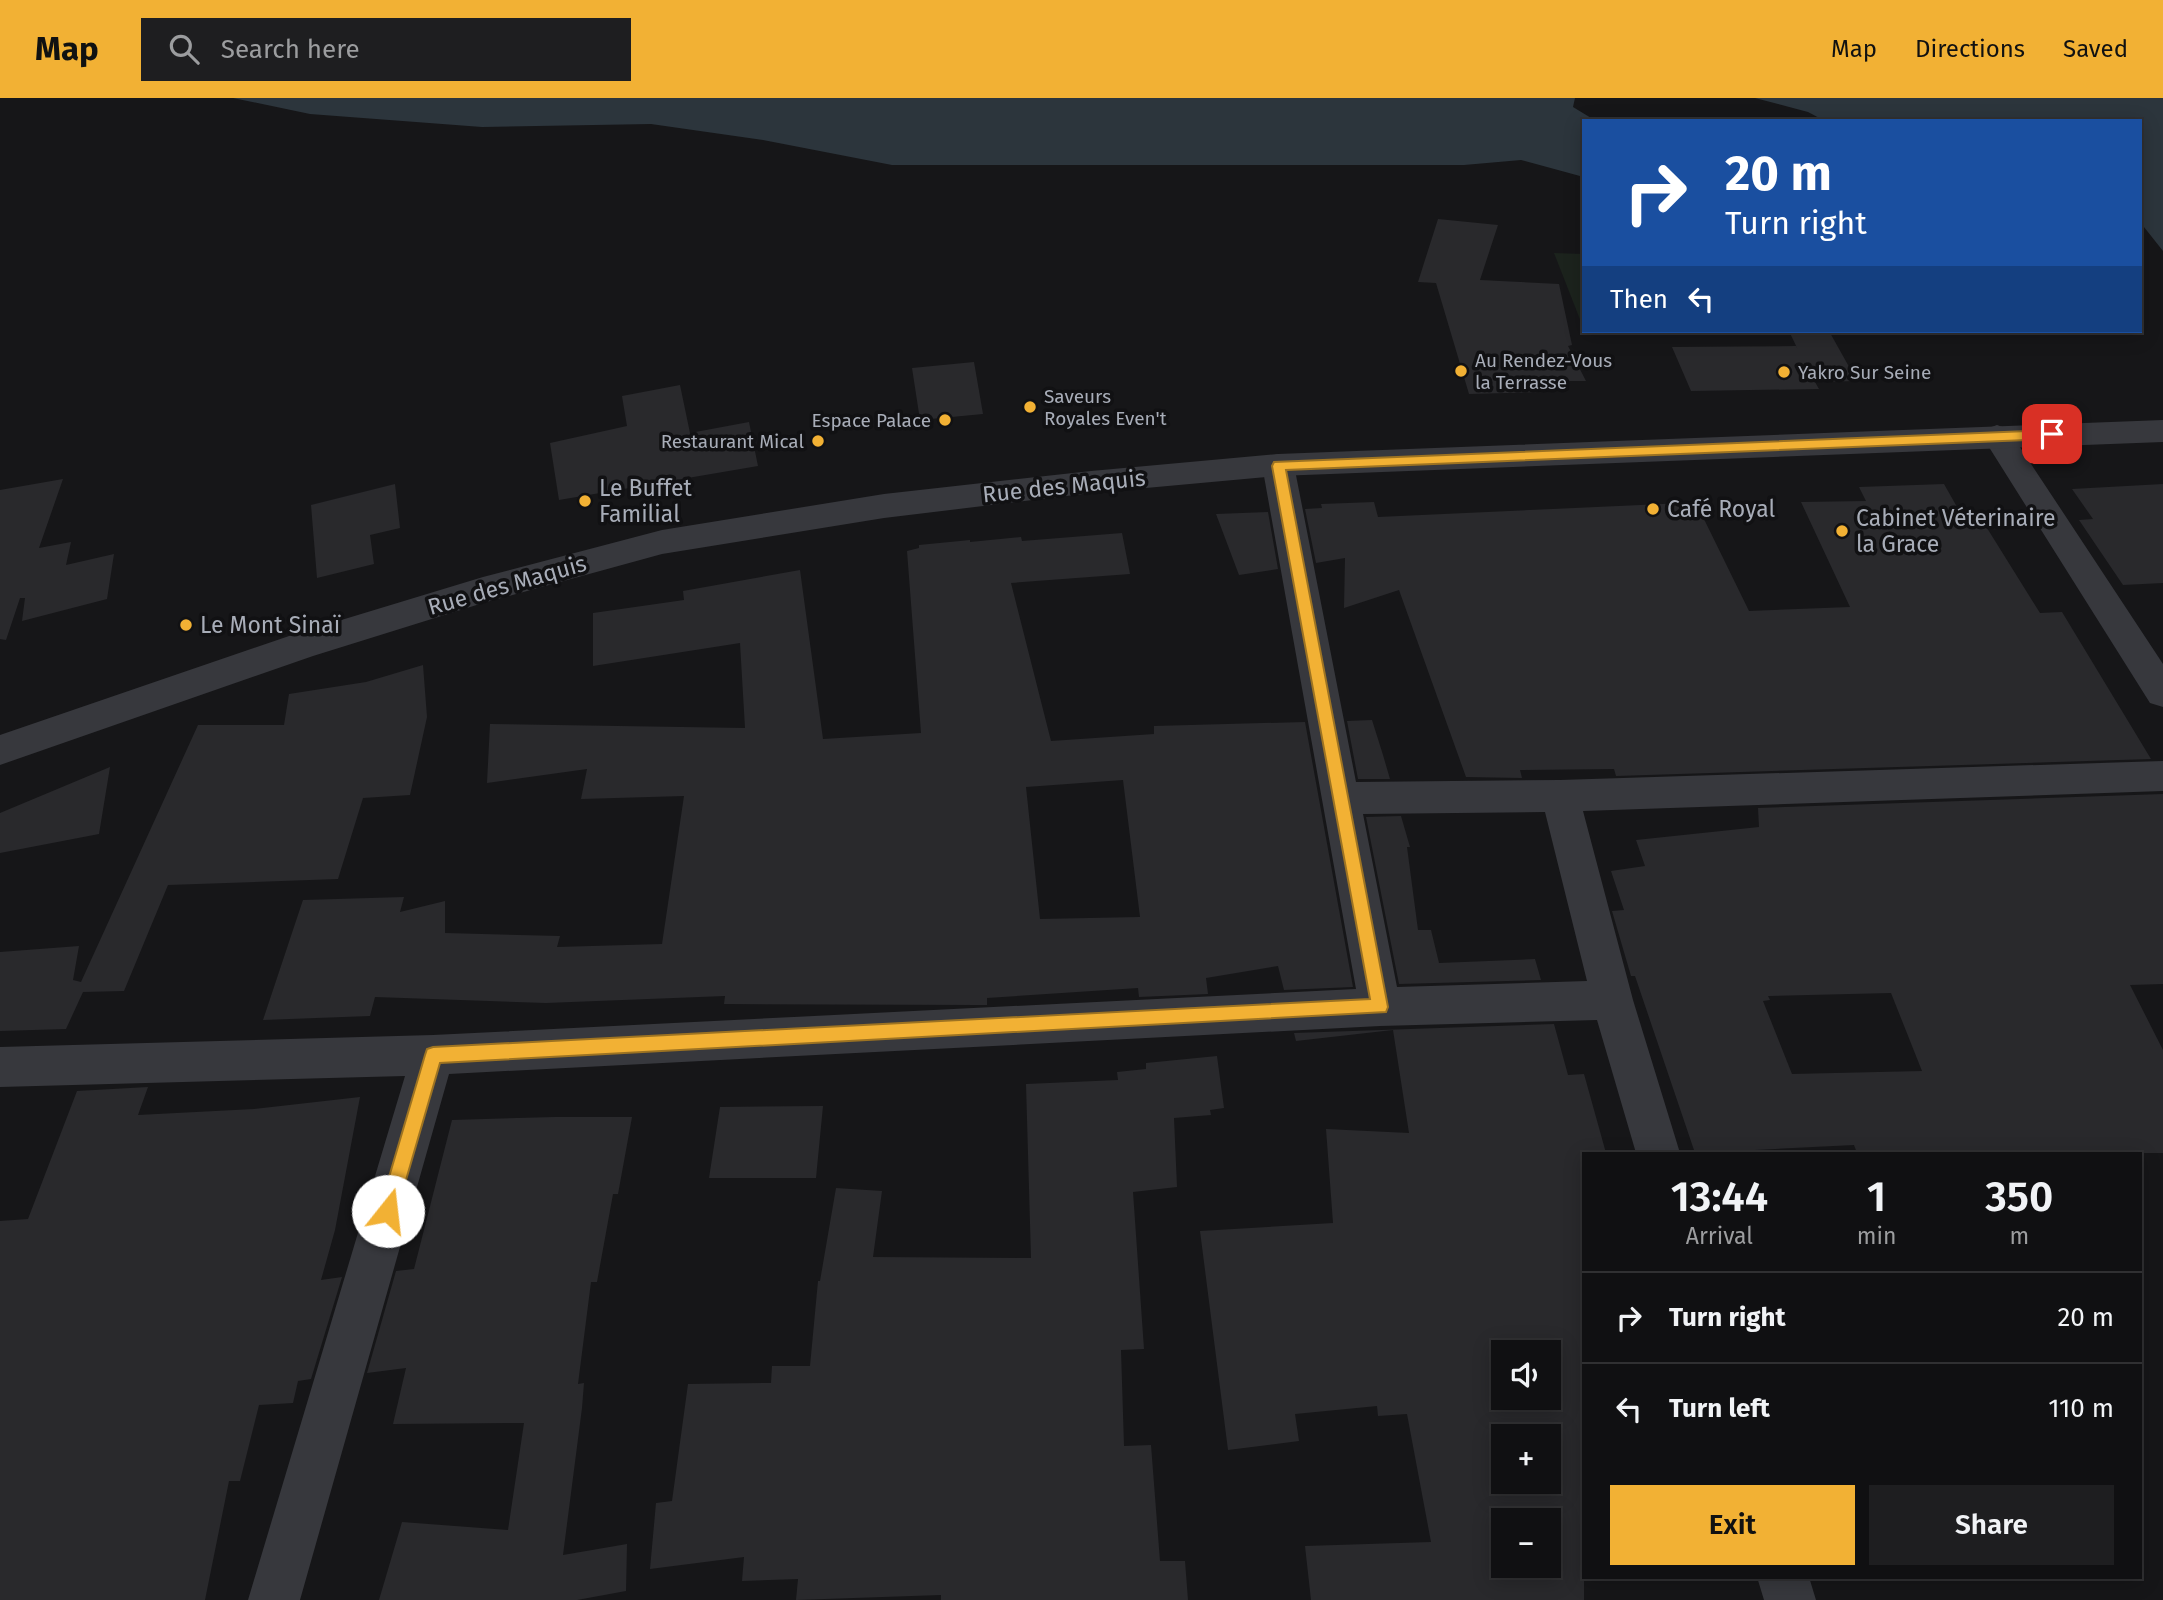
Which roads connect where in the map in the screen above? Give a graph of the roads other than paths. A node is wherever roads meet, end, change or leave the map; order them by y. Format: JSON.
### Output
{"nodes":[{"id":1,"x":2163,"y":431,"type":"edge"},
{"id":2,"x":1997,"y":436,"type":"junction"},
{"id":3,"x":1278,"y":466,"type":"junction"},
{"id":4,"x":2163,"y":693,"type":"edge"},
{"id":5,"x":0,"y":750,"type":"edge"},
{"id":6,"x":2163,"y":776,"type":"edge"},
{"id":7,"x":1560,"y":796,"type":"junction"},
{"id":8,"x":1340,"y":798,"type":"junction"},
{"id":9,"x":1612,"y":1000,"type":"junction"},
{"id":10,"x":1380,"y":1007,"type":"junction"},
{"id":11,"x":433,"y":1055,"type":"junction"},
{"id":12,"x":0,"y":1067,"type":"edge"},
{"id":13,"x":1658,"y":1152,"type":"edge"},
{"id":14,"x":1784,"y":1579,"type":"edge"},
{"id":15,"x":274,"y":1600,"type":"edge"},
{"id":16,"x":1790,"y":1600,"type":"edge"}],
"edges":[{"from":1,"to":2,"type":"street","name":"Rue des Maquis"},
{"from":2,"to":3,"type":"street","name":"Rue des Maquis"},
{"from":2,"to":4,"type":"street"},
{"from":3,"to":5,"type":"street","name":"Rue des Maquis"},
{"from":3,"to":8,"type":"street"},
{"from":6,"to":7,"type":"street"},
{"from":7,"to":8,"type":"street"},
{"from":7,"to":9,"type":"street"},
{"from":8,"to":10,"type":"street"},
{"from":9,"to":10,"type":"street"},
{"from":9,"to":13,"type":"street"},
{"from":10,"to":11,"type":"street"},
{"from":11,"to":12,"type":"street"},
{"from":11,"to":15,"type":"street"},
{"from":14,"to":16,"type":"street"}]}
